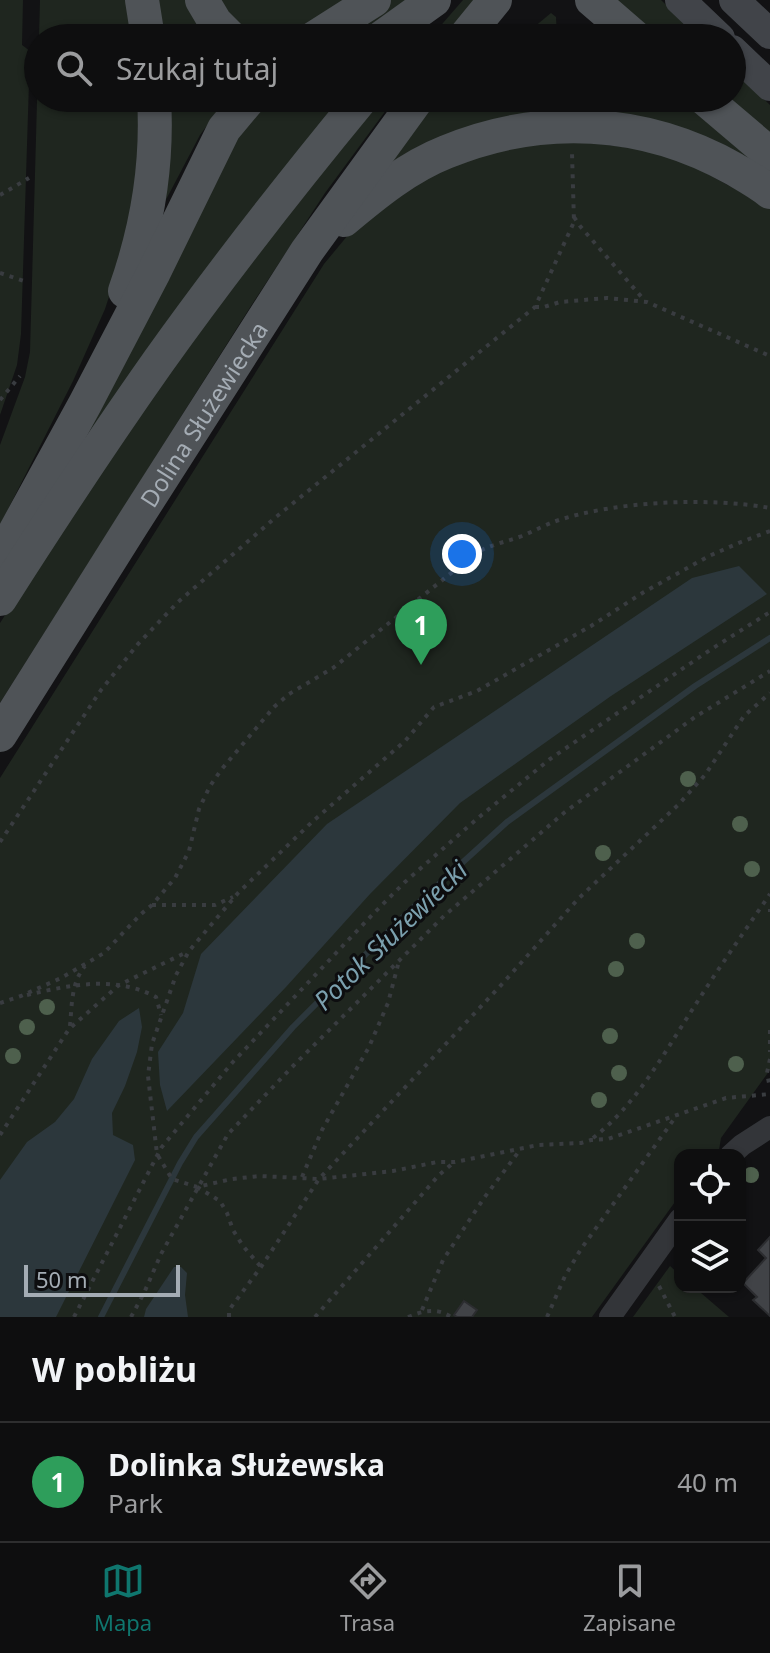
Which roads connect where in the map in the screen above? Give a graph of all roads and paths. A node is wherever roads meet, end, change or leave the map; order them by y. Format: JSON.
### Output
{"nodes":[{"id":1,"x":142,"y":0,"type":"edge"},
{"id":2,"x":202,"y":0,"type":"edge"},
{"id":3,"x":374,"y":0,"type":"edge"},
{"id":4,"x":434,"y":0,"type":"edge"},
{"id":5,"x":446,"y":0,"type":"edge"},
{"id":6,"x":495,"y":0,"type":"edge"},
{"id":7,"x":592,"y":0,"type":"edge"},
{"id":8,"x":680,"y":0,"type":"edge"},
{"id":9,"x":734,"y":0,"type":"edge"},
{"id":10,"x":146,"y":24,"type":"edge"},
{"id":11,"x":217,"y":24,"type":"edge"},
{"id":12,"x":336,"y":24,"type":"edge"},
{"id":13,"x":401,"y":24,"type":"edge"},
{"id":14,"x":424,"y":24,"type":"edge"},
{"id":15,"x":475,"y":24,"type":"edge"},
{"id":16,"x":620,"y":24,"type":"edge"},
{"id":17,"x":705,"y":24,"type":"edge"},
{"id":18,"x":770,"y":34,"type":"edge"},
{"id":19,"x":746,"y":63,"type":"edge"},
{"id":20,"x":770,"y":86,"type":"edge"},
{"id":21,"x":154,"y":112,"type":"edge"},
{"id":22,"x":238,"y":112,"type":"edge"},
{"id":23,"x":351,"y":112,"type":"edge"},
{"id":24,"x":408,"y":112,"type":"edge"},
{"id":25,"x":720,"y":112,"type":"edge"},
{"id":26,"x":770,"y":154,"type":"edge"},
{"id":27,"x":29,"y":178,"type":"dead end"},
{"id":28,"x":770,"y":192,"type":"edge"},
{"id":29,"x":0,"y":195,"type":"edge"},
{"id":30,"x":574,"y":197,"type":"dead end"},
{"id":31,"x":574,"y":217,"type":"junction"},
{"id":32,"x":307,"y":251,"type":"junction"},
{"id":33,"x":0,"y":273,"type":"edge"},
{"id":34,"x":27,"y":282,"type":"dead end"},
{"id":35,"x":647,"y":302,"type":"junction"},
{"id":36,"x":535,"y":307,"type":"junction"},
{"id":37,"x":770,"y":356,"type":"edge"},
{"id":38,"x":20,"y":376,"type":"dead end"},
{"id":39,"x":0,"y":400,"type":"edge"},
{"id":40,"x":85,"y":404,"type":"junction"},
{"id":41,"x":770,"y":508,"type":"edge"},
{"id":42,"x":770,"y":531,"type":"edge"},
{"id":43,"x":0,"y":559,"type":"edge"},
{"id":44,"x":0,"y":599,"type":"edge"},
{"id":45,"x":770,"y":612,"type":"edge"},
{"id":46,"x":770,"y":671,"type":"edge"},
{"id":47,"x":770,"y":693,"type":"edge"},
{"id":48,"x":0,"y":735,"type":"edge"},
{"id":49,"x":0,"y":842,"type":"edge"},
{"id":50,"x":238,"y":893,"type":"junction"},
{"id":51,"x":770,"y":894,"type":"edge"},
{"id":52,"x":152,"y":905,"type":"junction"},
{"id":53,"x":189,"y":951,"type":"junction"},
{"id":54,"x":399,"y":961,"type":"junction"},
{"id":55,"x":86,"y":965,"type":"junction"},
{"id":56,"x":74,"y":984,"type":"junction"},
{"id":57,"x":119,"y":985,"type":"junction"},
{"id":58,"x":21,"y":996,"type":"junction"},
{"id":59,"x":0,"y":1003,"type":"edge"},
{"id":60,"x":161,"y":1016,"type":"junction"},
{"id":61,"x":69,"y":1029,"type":"junction"},
{"id":62,"x":770,"y":1030,"type":"edge"},
{"id":63,"x":770,"y":1052,"type":"edge"},
{"id":64,"x":770,"y":1059,"type":"edge"},
{"id":65,"x":770,"y":1091,"type":"edge"},
{"id":66,"x":677,"y":1115,"type":"junction"},
{"id":67,"x":770,"y":1127,"type":"edge"},
{"id":68,"x":0,"y":1135,"type":"edge"},
{"id":69,"x":591,"y":1140,"type":"junction"},
{"id":70,"x":520,"y":1149,"type":"junction"},
{"id":71,"x":738,"y":1149,"type":"edge"},
{"id":72,"x":157,"y":1154,"type":"junction"},
{"id":73,"x":455,"y":1162,"type":"junction"},
{"id":74,"x":302,"y":1177,"type":"junction"},
{"id":75,"x":319,"y":1179,"type":"junction"},
{"id":76,"x":197,"y":1187,"type":"junction"},
{"id":77,"x":679,"y":1221,"type":"edge"},
{"id":78,"x":261,"y":1267,"type":"junction"},
{"id":79,"x":654,"y":1277,"type":"dead end"},
{"id":80,"x":422,"y":1310,"type":"junction"},
{"id":81,"x":74,"y":1317,"type":"edge"},
{"id":82,"x":131,"y":1317,"type":"edge"},
{"id":83,"x":229,"y":1317,"type":"edge"},
{"id":84,"x":315,"y":1317,"type":"edge"},
{"id":85,"x":408,"y":1317,"type":"edge"},
{"id":86,"x":451,"y":1317,"type":"edge"},
{"id":87,"x":547,"y":1317,"type":"edge"},
{"id":88,"x":610,"y":1317,"type":"edge"},
{"id":89,"x":675,"y":1317,"type":"edge"}],
"edges":[{"from":1,"to":10,"type":"main road"},
{"from":2,"to":11,"type":"main road"},
{"from":3,"to":12,"type":"main road"},
{"from":4,"to":13,"type":"main road"},
{"from":5,"to":14,"type":"main road"},
{"from":6,"to":15,"type":"main road"},
{"from":7,"to":16,"type":"main road"},
{"from":8,"to":17,"type":"main road"},
{"from":9,"to":18,"type":"main road"},
{"from":19,"to":20,"type":"main road"},
{"from":21,"to":40,"type":"main road"},
{"from":22,"to":40,"type":"main road"},
{"from":23,"to":44,"type":"main road"},
{"from":24,"to":32,"type":"main road","name":"Dolina Służewiecka"},
{"from":25,"to":26,"type":"main road"},
{"from":27,"to":29,"type":"path"},
{"from":28,"to":32,"type":"main road"},
{"from":30,"to":31,"type":"path"},
{"from":31,"to":35,"type":"path"},
{"from":31,"to":36,"type":"path"},
{"from":32,"to":48,"type":"main road","name":"Dolina Służewiecka"},
{"from":33,"to":34,"type":"path"},
{"from":35,"to":36,"type":"path"},
{"from":35,"to":37,"type":"path"},
{"from":36,"to":49,"type":"path"},
{"from":38,"to":39,"type":"path"},
{"from":40,"to":43,"type":"main road"},
{"from":41,"to":52,"type":"path"},
{"from":42,"to":50,"type":"path"},
{"from":45,"to":72,"type":"path"},
{"from":46,"to":54,"type":"path"},
{"from":47,"to":75,"type":"path"},
{"from":50,"to":52,"type":"path"},
{"from":50,"to":53,"type":"path"},
{"from":51,"to":69,"type":"path"},
{"from":52,"to":55,"type":"path"},
{"from":53,"to":57,"type":"path"},
{"from":53,"to":60,"type":"path"},
{"from":54,"to":74,"type":"path"},
{"from":54,"to":76,"type":"path"},
{"from":55,"to":56,"type":"path"},
{"from":55,"to":58,"type":"path"},
{"from":56,"to":57,"type":"path"},
{"from":56,"to":58,"type":"path"},
{"from":56,"to":61,"type":"path"},
{"from":57,"to":60,"type":"path"},
{"from":57,"to":61,"type":"path"},
{"from":58,"to":59,"type":"path"},
{"from":60,"to":72,"type":"path"},
{"from":61,"to":68,"type":"path"},
{"from":62,"to":63,"type":"path"},
{"from":64,"to":65,"type":"path"},
{"from":65,"to":66,"type":"path"},
{"from":66,"to":69,"type":"path"},
{"from":66,"to":87,"type":"path"},
{"from":67,"to":71,"type":"street"},
{"from":69,"to":70,"type":"path"},
{"from":70,"to":73,"type":"path"},
{"from":70,"to":80,"type":"path"},
{"from":72,"to":76,"type":"path"},
{"from":72,"to":81,"type":"path"},
{"from":73,"to":75,"type":"path"},
{"from":73,"to":84,"type":"path"},
{"from":74,"to":75,"type":"path"},
{"from":74,"to":76,"type":"path"},
{"from":75,"to":78,"type":"path"},
{"from":76,"to":78,"type":"path"},
{"from":76,"to":82,"type":"path"},
{"from":77,"to":88,"type":"street"},
{"from":78,"to":83,"type":"path"},
{"from":79,"to":89,"type":"path"},
{"from":80,"to":85,"type":"path"},
{"from":80,"to":86,"type":"path"}]}
